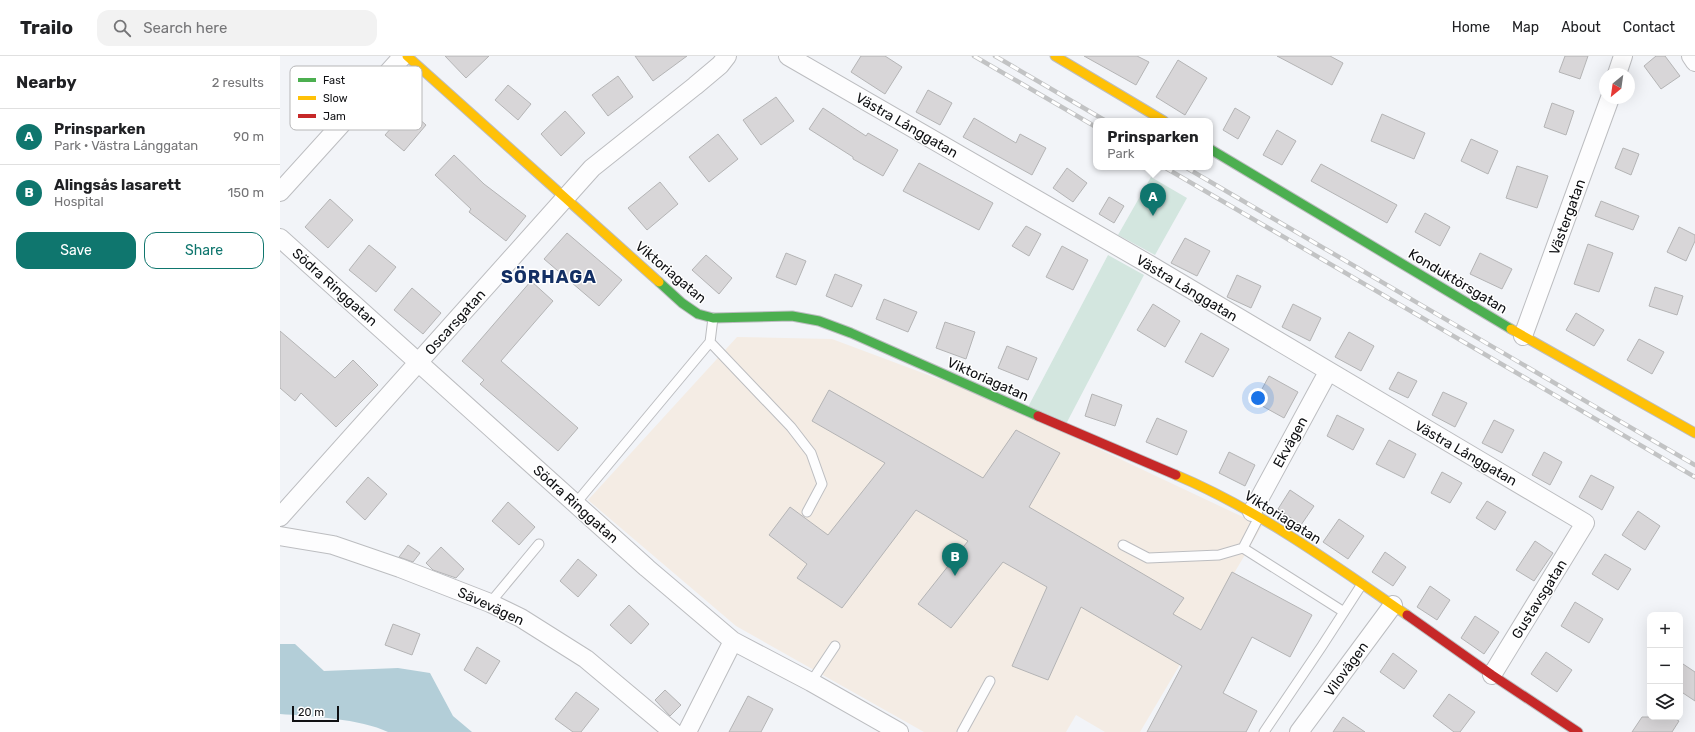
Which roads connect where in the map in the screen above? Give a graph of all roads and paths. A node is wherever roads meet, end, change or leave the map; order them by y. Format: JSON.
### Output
{"nodes":[{"id":1,"x":403,"y":56,"type":"edge"},
{"id":2,"x":408,"y":56,"type":"edge"},
{"id":3,"x":727,"y":56,"type":"edge"},
{"id":4,"x":788,"y":56,"type":"edge"},
{"id":5,"x":1055,"y":56,"type":"edge"},
{"id":6,"x":1623,"y":56,"type":"edge"},
{"id":7,"x":1691,"y":56,"type":"edge"},
{"id":8,"x":1695,"y":62,"type":"edge"},
{"id":9,"x":394,"y":66,"type":"edge"},
{"id":10,"x":419,"y":66,"type":"edge"},
{"id":11,"x":1619,"y":68,"type":"edge"},
{"id":12,"x":422,"y":69,"type":"edge"},
{"id":13,"x":1608,"y":104,"type":"edge"},
{"id":14,"x":1159,"y":118,"type":"edge"},
{"id":15,"x":336,"y":130,"type":"edge"},
{"id":16,"x":1213,"y":151,"type":"edge"},
{"id":17,"x":280,"y":192,"type":"edge"},
{"id":18,"x":565,"y":199,"type":"junction"},
{"id":19,"x":280,"y":238,"type":"edge"},
{"id":20,"x":713,"y":318,"type":"junction"},
{"id":21,"x":1523,"y":336,"type":"junction"},
{"id":22,"x":710,"y":342,"type":"junction"},
{"id":23,"x":419,"y":362,"type":"junction"},
{"id":24,"x":1328,"y":372,"type":"junction"},
{"id":25,"x":1695,"y":433,"type":"edge"},
{"id":26,"x":576,"y":503,"type":"junction"},
{"id":27,"x":807,"y":512,"type":"dead end"},
{"id":28,"x":1256,"y":514,"type":"junction"},
{"id":29,"x":280,"y":517,"type":"edge"},
{"id":30,"x":1585,"y":523,"type":"joint"},
{"id":31,"x":280,"y":536,"type":"edge"},
{"id":32,"x":539,"y":544,"type":"dead end"},
{"id":33,"x":1123,"y":545,"type":"dead end"},
{"id":34,"x":1243,"y":548,"type":"junction"},
{"id":35,"x":1362,"y":584,"type":"junction"},
{"id":36,"x":490,"y":603,"type":"junction"},
{"id":37,"x":1392,"y":605,"type":"junction"},
{"id":38,"x":1344,"y":612,"type":"junction"},
{"id":39,"x":733,"y":641,"type":"junction"},
{"id":40,"x":835,"y":646,"type":"dead end"},
{"id":41,"x":1492,"y":675,"type":"junction"},
{"id":42,"x":990,"y":681,"type":"dead end"},
{"id":43,"x":811,"y":682,"type":"junction"},
{"id":44,"x":1576,"y":731,"type":"edge"},
{"id":45,"x":673,"y":732,"type":"edge"},
{"id":46,"x":687,"y":732,"type":"edge"},
{"id":47,"x":899,"y":732,"type":"edge"},
{"id":48,"x":962,"y":732,"type":"edge"},
{"id":49,"x":1264,"y":732,"type":"edge"},
{"id":50,"x":1299,"y":732,"type":"edge"}],
"edges":[{"from":1,"to":9,"type":"street"},
{"from":2,"to":10,"type":"street","name":"Viktoriagatan"},
{"from":3,"to":18,"type":"street","name":"Oscarsgatan"},
{"from":4,"to":24,"type":"street","name":"Västra Långgatan"},
{"from":5,"to":14,"type":"street"},
{"from":6,"to":11,"type":"street"},
{"from":7,"to":8,"type":"street"},
{"from":12,"to":18,"type":"street","name":"Viktoriagatan"},
{"from":13,"to":21,"type":"street","name":"Västergatan"},
{"from":15,"to":17,"type":"street"},
{"from":16,"to":21,"type":"street","name":"Konduktörsgatan"},
{"from":18,"to":20,"type":"street","name":"Viktoriagatan"},
{"from":18,"to":23,"type":"street","name":"Oscarsgatan"},
{"from":19,"to":23,"type":"street","name":"Södra Ringgatan"},
{"from":20,"to":22,"type":"lane"},
{"from":20,"to":28,"type":"street","name":"Viktoriagatan"},
{"from":21,"to":25,"type":"street","name":"Konduktörsgatan"},
{"from":22,"to":26,"type":"lane"},
{"from":22,"to":27,"type":"lane"},
{"from":23,"to":26,"type":"street","name":"Södra Ringgatan"},
{"from":23,"to":29,"type":"street","name":"Oscarsgatan"},
{"from":24,"to":28,"type":"street","name":"Ekvägen"},
{"from":24,"to":30,"type":"street","name":"Västra Långgatan"},
{"from":26,"to":39,"type":"street","name":"Södra Ringgatan"},
{"from":28,"to":34,"type":"lane"},
{"from":28,"to":35,"type":"street","name":"Viktoriagatan"},
{"from":30,"to":41,"type":"street","name":"Gustavsgatan"},
{"from":31,"to":36,"type":"street","name":"Sävevägen"},
{"from":32,"to":36,"type":"lane"},
{"from":33,"to":34,"type":"lane"},
{"from":34,"to":38,"type":"lane"},
{"from":35,"to":37,"type":"street","name":"Viktoriagatan"},
{"from":35,"to":38,"type":"lane"},
{"from":36,"to":45,"type":"street","name":"Sävevägen"},
{"from":37,"to":41,"type":"street","name":"Viktoriagatan"},
{"from":37,"to":50,"type":"street","name":"Vilovägen"},
{"from":38,"to":49,"type":"lane"},
{"from":39,"to":43,"type":"street","name":"Södra Ringgatan"},
{"from":39,"to":46,"type":"street"},
{"from":40,"to":43,"type":"lane"},
{"from":41,"to":44,"type":"street","name":"Viktoriagatan"},
{"from":42,"to":48,"type":"lane"},
{"from":43,"to":47,"type":"street","name":"Södra Ringgatan"}]}
